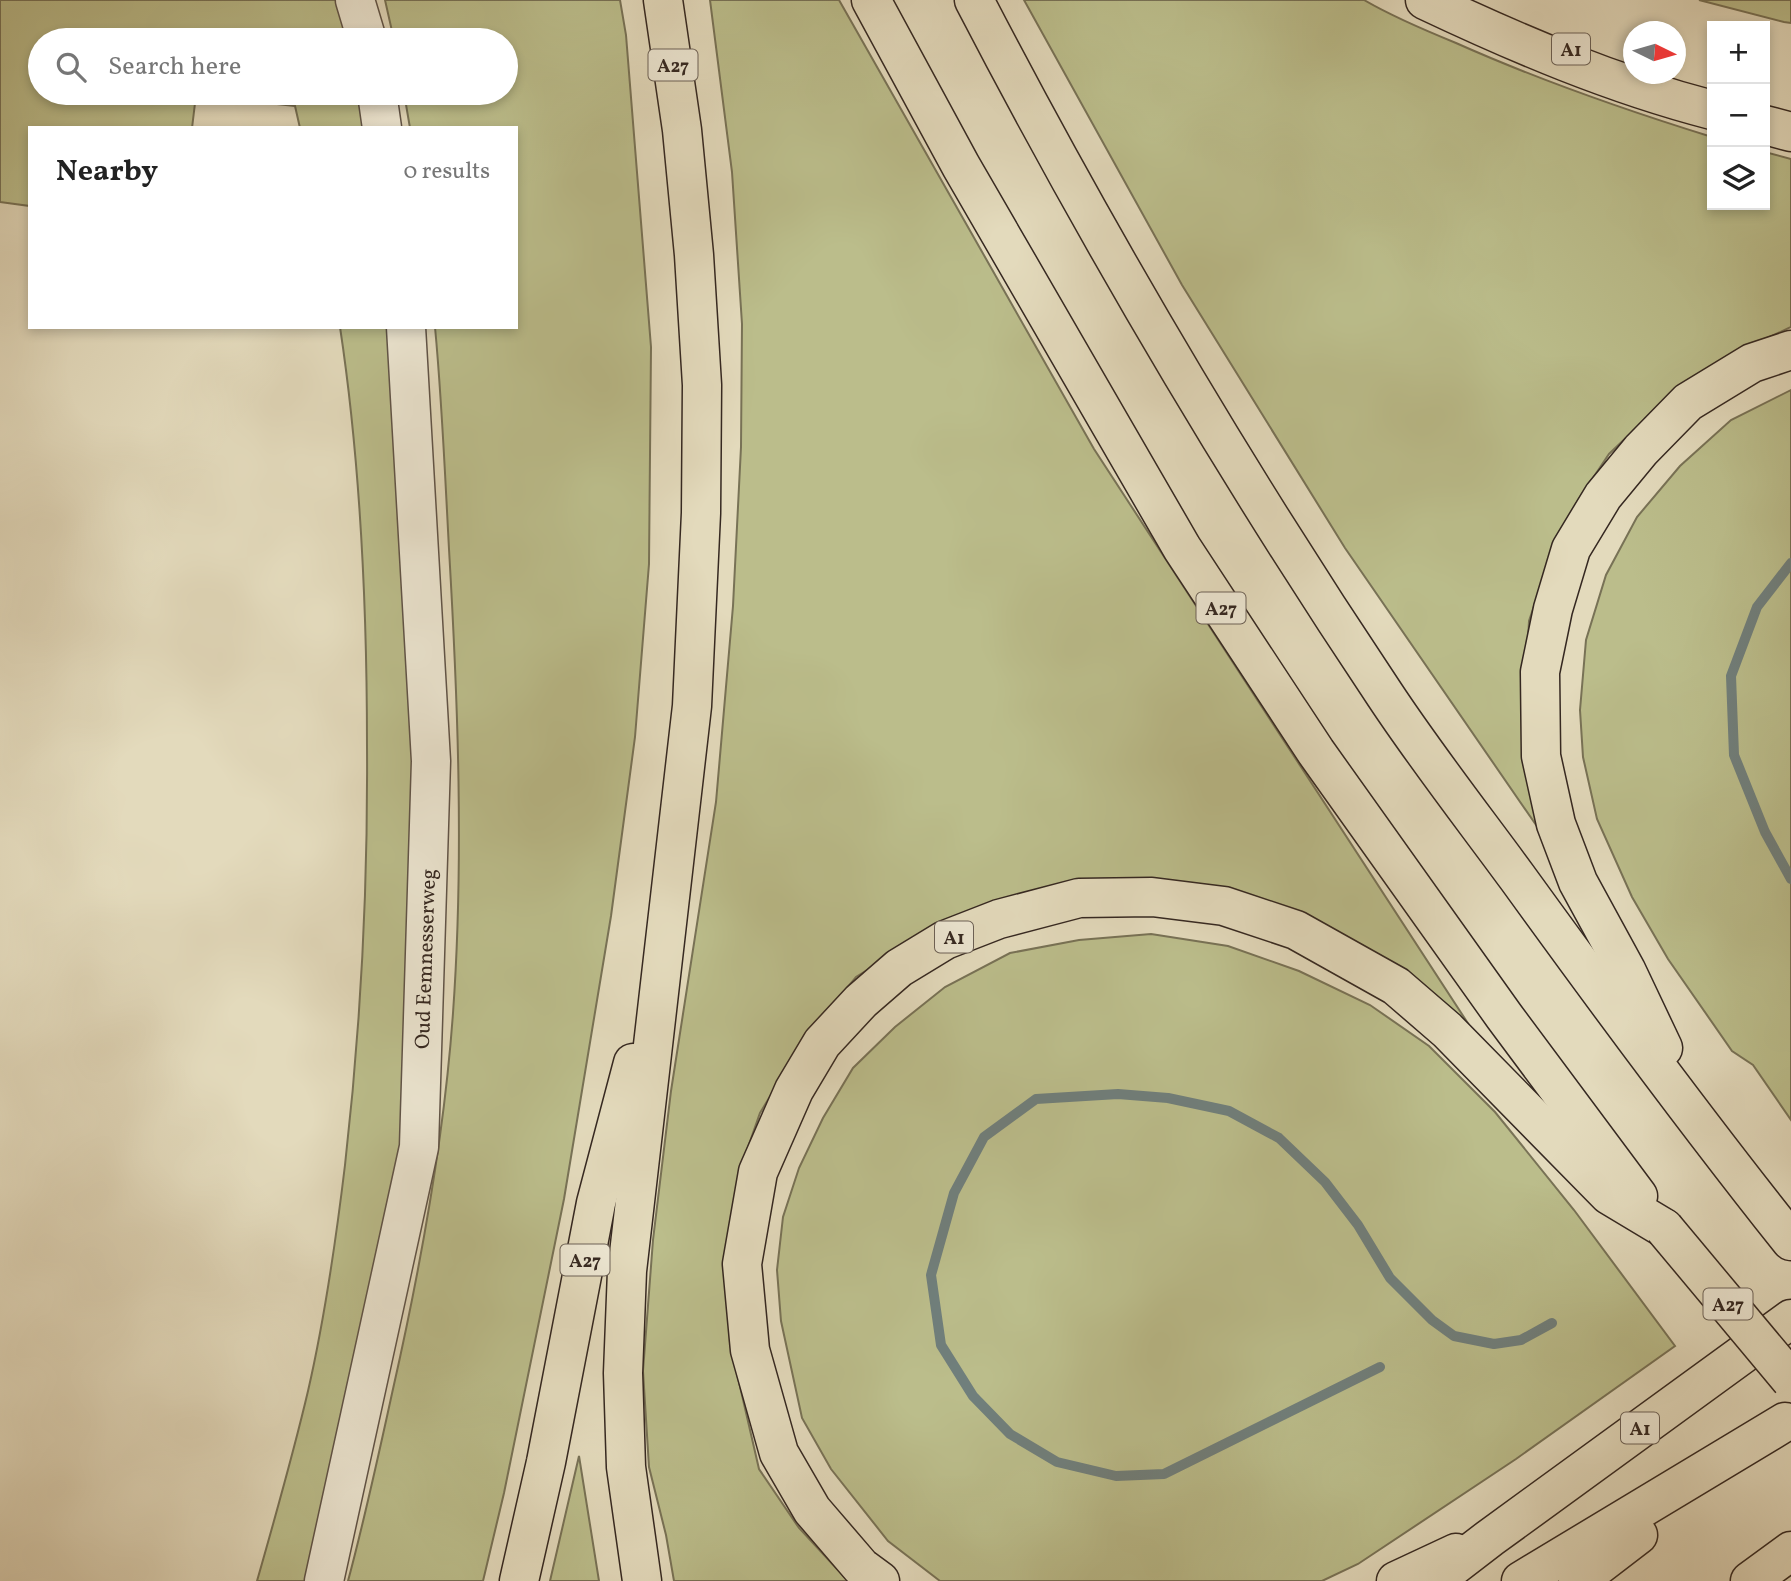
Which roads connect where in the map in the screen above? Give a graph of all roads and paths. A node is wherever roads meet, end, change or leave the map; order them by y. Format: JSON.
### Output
{"nodes":[{"id":1,"x":355,"y":0,"type":"edge"},
{"id":2,"x":663,"y":0,"type":"edge"},
{"id":3,"x":871,"y":0,"type":"edge"},
{"id":4,"x":974,"y":0,"type":"edge"},
{"id":5,"x":1424,"y":0,"type":"edge"},
{"id":6,"x":363,"y":28,"type":"edge"},
{"id":7,"x":1507,"y":39,"type":"junction"},
{"id":8,"x":1623,"y":64,"type":"edge"},
{"id":9,"x":1686,"y":82,"type":"edge"},
{"id":10,"x":1707,"y":88,"type":"edge"},
{"id":11,"x":1770,"y":103,"type":"edge"},
{"id":12,"x":379,"y":105,"type":"edge"},
{"id":13,"x":1791,"y":107,"type":"edge"},
{"id":14,"x":1707,"y":108,"type":"edge"},
{"id":15,"x":382,"y":126,"type":"edge"},
{"id":16,"x":1770,"y":126,"type":"edge"},
{"id":17,"x":1791,"y":132,"type":"edge"},
{"id":18,"x":406,"y":329,"type":"edge"},
{"id":19,"x":1791,"y":350,"type":"edge"},
{"id":20,"x":665,"y":943,"type":"junction"},
{"id":21,"x":1701,"y":1129,"type":"junction"},
{"id":22,"x":1617,"y":1188,"type":"junction"},
{"id":23,"x":1791,"y":1241,"type":"edge"},
{"id":24,"x":1791,"y":1319,"type":"edge"},
{"id":25,"x":1791,"y":1380,"type":"edge"},
{"id":26,"x":1788,"y":1420,"type":"edge"},
{"id":27,"x":1490,"y":1538,"type":"junction"},
{"id":28,"x":1791,"y":1551,"type":"edge"},
{"id":29,"x":324,"y":1581,"type":"edge"},
{"id":30,"x":519,"y":1581,"type":"edge"},
{"id":31,"x":642,"y":1581,"type":"edge"},
{"id":32,"x":880,"y":1581,"type":"edge"},
{"id":33,"x":1396,"y":1581,"type":"edge"},
{"id":34,"x":1434,"y":1581,"type":"edge"},
{"id":35,"x":1521,"y":1581,"type":"edge"},
{"id":36,"x":1578,"y":1581,"type":"edge"},
{"id":37,"x":1750,"y":1581,"type":"edge"}],
"edges":[{"from":1,"to":6,"type":"street"},
{"from":2,"to":20,"type":"highway","number":"A27"},
{"from":3,"to":22,"type":"highway","number":"A27"},
{"from":4,"to":21,"type":"highway"},
{"from":5,"to":7,"type":"highway","number":"A1"},
{"from":7,"to":8,"type":"highway","number":"A1"},
{"from":7,"to":14,"type":"highway","number":"A1"},
{"from":9,"to":10,"type":"highway"},
{"from":11,"to":13,"type":"highway"},
{"from":12,"to":15,"type":"street"},
{"from":16,"to":17,"type":"highway"},
{"from":18,"to":29,"type":"street","name":"Oud Eemnesserweg"},
{"from":19,"to":21,"type":"highway"},
{"from":20,"to":30,"type":"highway","number":"A27"},
{"from":20,"to":31,"type":"highway","number":"A27"},
{"from":21,"to":23,"type":"highway"},
{"from":22,"to":25,"type":"highway","number":"A27","bridge":true},
{"from":22,"to":32,"type":"highway","number":"A1"},
{"from":24,"to":27,"type":"highway","number":"A1"},
{"from":26,"to":35,"type":"highway"},
{"from":26,"to":36,"type":"highway"},
{"from":27,"to":33,"type":"highway","number":"A1"},
{"from":27,"to":34,"type":"highway","number":"A1"},
{"from":28,"to":37,"type":"highway"}]}
